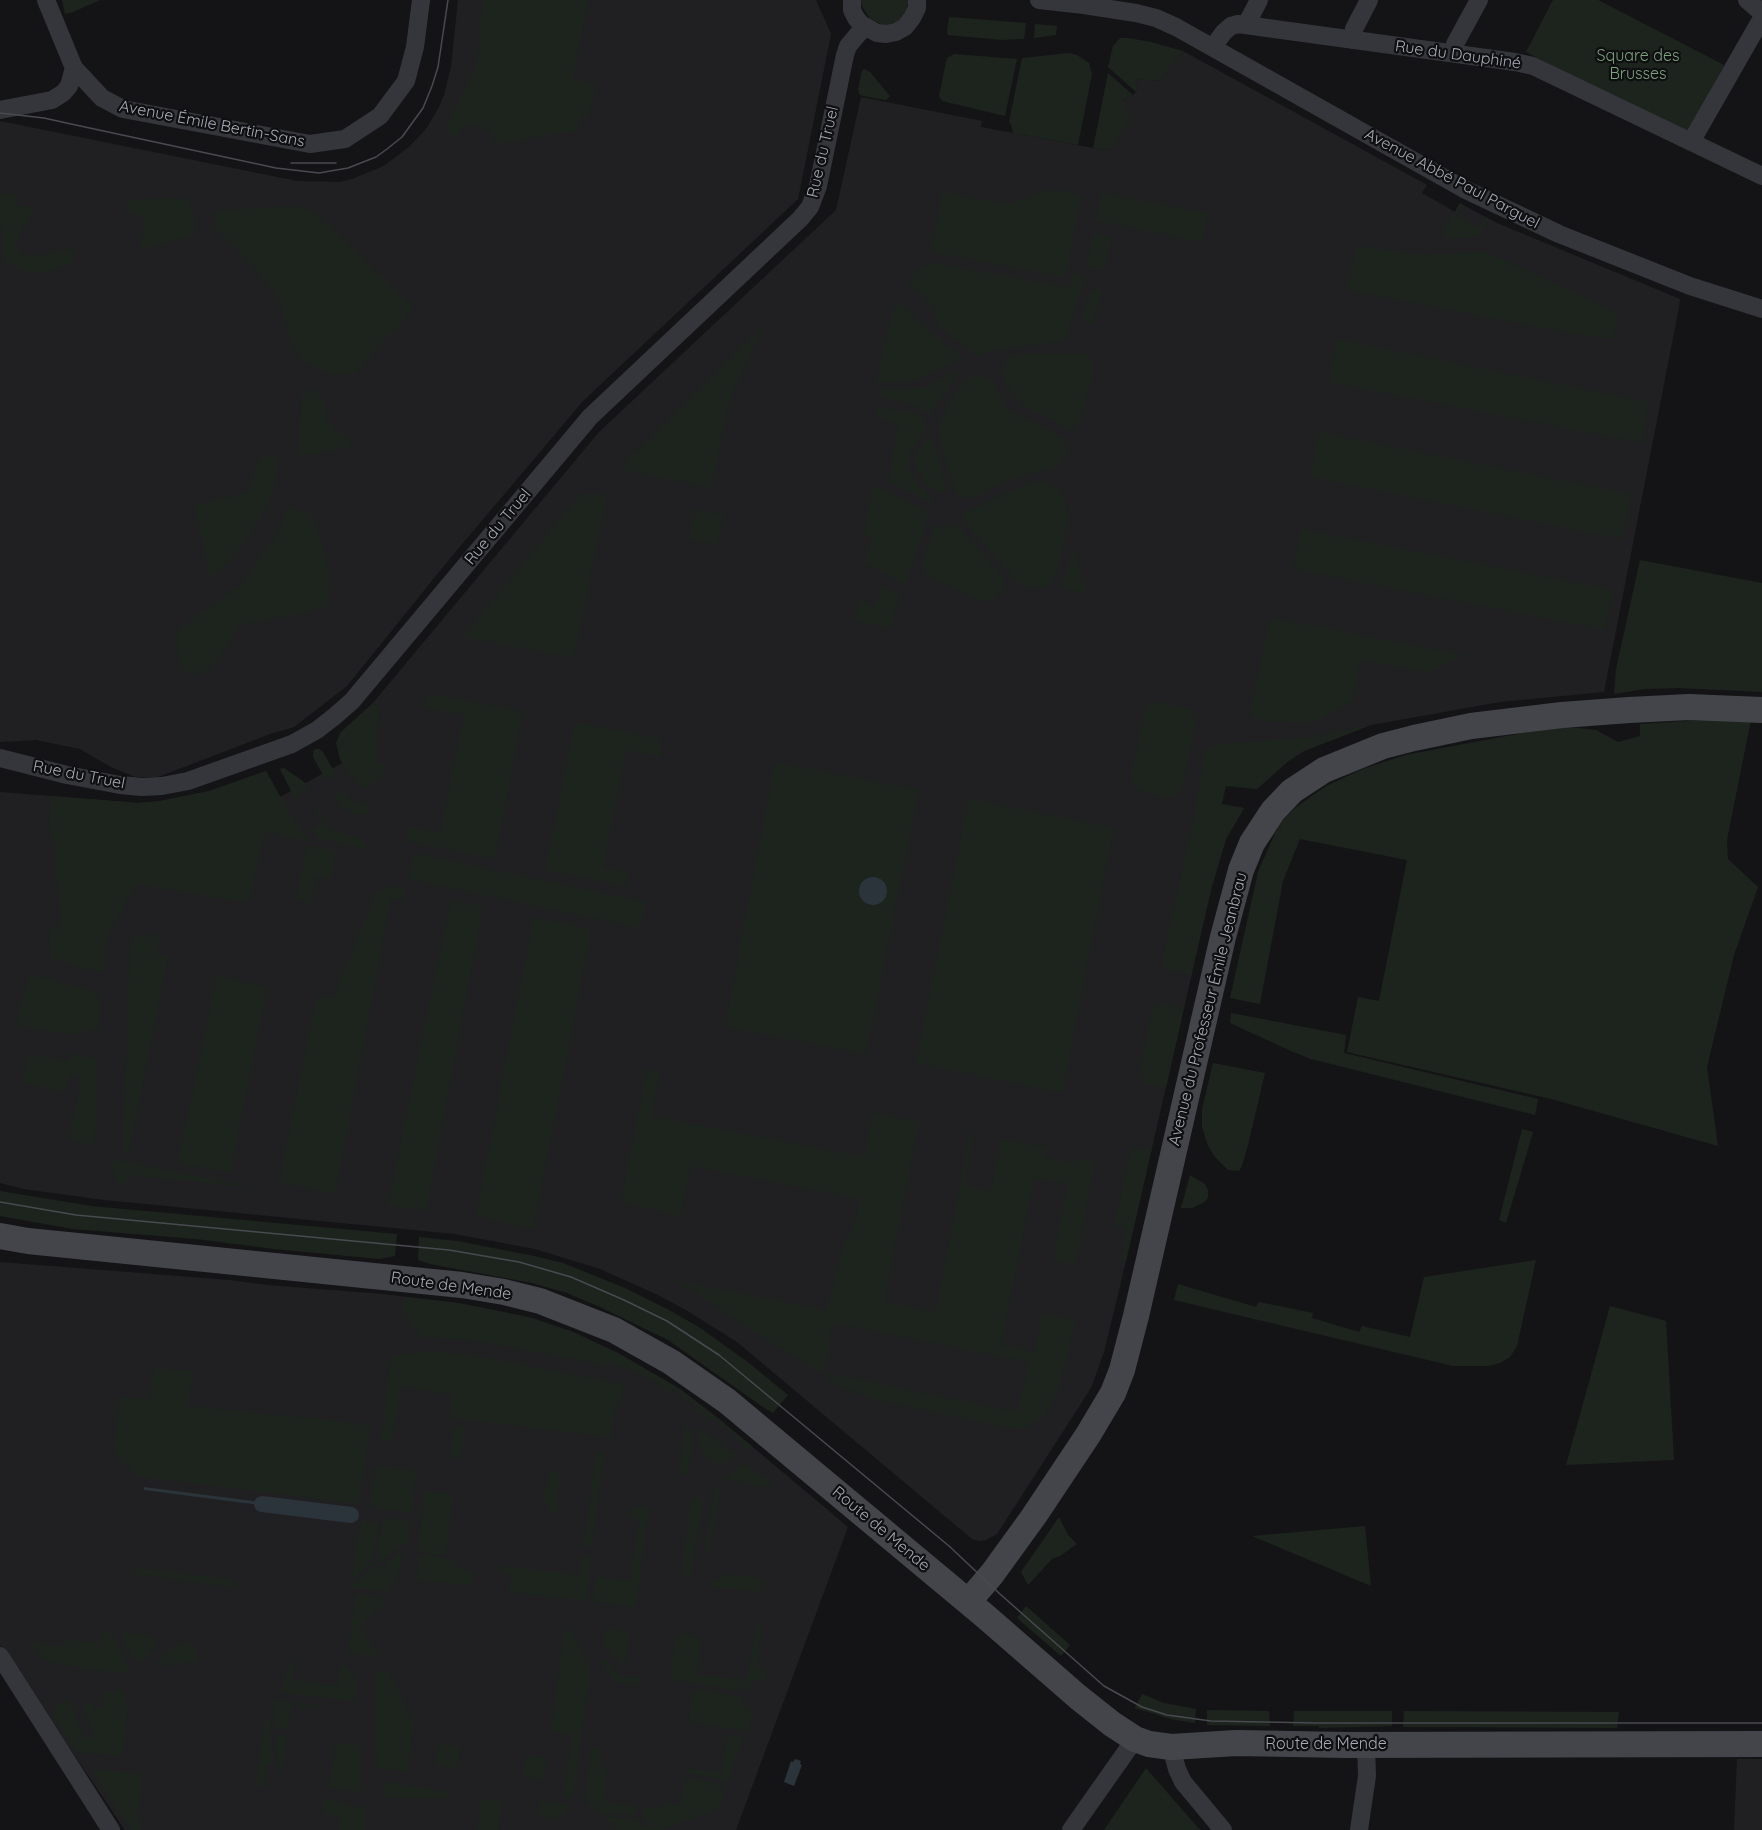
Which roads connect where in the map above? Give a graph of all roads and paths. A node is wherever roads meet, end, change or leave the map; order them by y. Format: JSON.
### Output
{"nodes":[{"id":1,"x":46,"y":0,"type":"edge"},
{"id":2,"x":421,"y":0,"type":"edge"},
{"id":3,"x":1039,"y":0,"type":"edge"},
{"id":4,"x":1259,"y":0,"type":"edge"},
{"id":5,"x":1369,"y":0,"type":"edge"},
{"id":6,"x":1479,"y":0,"type":"edge"},
{"id":7,"x":1747,"y":0,"type":"edge"},
{"id":8,"x":920,"y":3,"type":"edge"},
{"id":9,"x":1101,"y":3,"type":"edge"},
{"id":10,"x":852,"y":5,"type":"edge"},
{"id":11,"x":1762,"y":13,"type":"edge"},
{"id":12,"x":1762,"y":18,"type":"edge"},
{"id":13,"x":1246,"y":25,"type":"junction"},
{"id":14,"x":866,"y":28,"type":"junction"},
{"id":15,"x":1352,"y":40,"type":"junction"},
{"id":16,"x":1213,"y":47,"type":"junction"},
{"id":17,"x":1455,"y":53,"type":"junction"},
{"id":18,"x":845,"y":55,"type":"junction"},
{"id":19,"x":74,"y":69,"type":"junction"},
{"id":20,"x":0,"y":110,"type":"edge"},
{"id":21,"x":1691,"y":142,"type":"junction"},
{"id":22,"x":1762,"y":176,"type":"edge"},
{"id":23,"x":1762,"y":309,"type":"edge"},
{"id":24,"x":1762,"y":710,"type":"edge"},
{"id":25,"x":0,"y":758,"type":"edge"},
{"id":26,"x":0,"y":1236,"type":"edge"},
{"id":27,"x":968,"y":1602,"type":"junction"},
{"id":28,"x":0,"y":1656,"type":"edge"},
{"id":29,"x":1135,"y":1739,"type":"junction"},
{"id":30,"x":1366,"y":1744,"type":"junction"},
{"id":31,"x":1762,"y":1744,"type":"edge"},
{"id":32,"x":1171,"y":1747,"type":"junction"},
{"id":33,"x":111,"y":1830,"type":"edge"},
{"id":34,"x":1071,"y":1830,"type":"edge"},
{"id":35,"x":1223,"y":1830,"type":"edge"},
{"id":36,"x":1359,"y":1830,"type":"edge"}],
"edges":[{"from":1,"to":19,"type":"street"},
{"from":2,"to":19,"type":"street","name":"Avenue Émile Bertin-Sans"},
{"from":3,"to":9,"type":"street","name":"Avenue Abbé Paul Parguel"},
{"from":4,"to":13,"type":"street"},
{"from":5,"to":15,"type":"street"},
{"from":6,"to":17,"type":"street"},
{"from":7,"to":11,"type":"street"},
{"from":8,"to":14,"type":"street"},
{"from":9,"to":16,"type":"street","name":"Avenue Abbé Paul Parguel"},
{"from":10,"to":14,"type":"street"},
{"from":10,"to":18,"type":"street","name":"Rue du Truel"},
{"from":12,"to":21,"type":"street"},
{"from":13,"to":15,"type":"street","name":"Rue du Dauphiné"},
{"from":13,"to":16,"type":"street"},
{"from":14,"to":18,"type":"street","name":"Rue du Truel"},
{"from":15,"to":17,"type":"street","name":"Rue du Dauphiné"},
{"from":16,"to":23,"type":"street","name":"Avenue Abbé Paul Parguel"},
{"from":17,"to":21,"type":"street","name":"Rue du Dauphiné"},
{"from":18,"to":25,"type":"street","name":"Rue du Truel"},
{"from":19,"to":20,"type":"street"},
{"from":21,"to":22,"type":"street","name":"Rue du Dauphiné"},
{"from":24,"to":27,"type":"main road","name":"Avenue du Professeur Émile Jeanbrau"},
{"from":26,"to":27,"type":"main road","name":"Route de Mende"},
{"from":27,"to":29,"type":"main road","name":"Route de Mende"},
{"from":28,"to":33,"type":"street"},
{"from":29,"to":32,"type":"main road","name":"Route de Mende"},
{"from":29,"to":34,"type":"street"},
{"from":30,"to":31,"type":"main road","name":"Route de Mende"},
{"from":30,"to":32,"type":"main road","name":"Route de Mende"},
{"from":30,"to":36,"type":"street"},
{"from":32,"to":35,"type":"street"}]}
